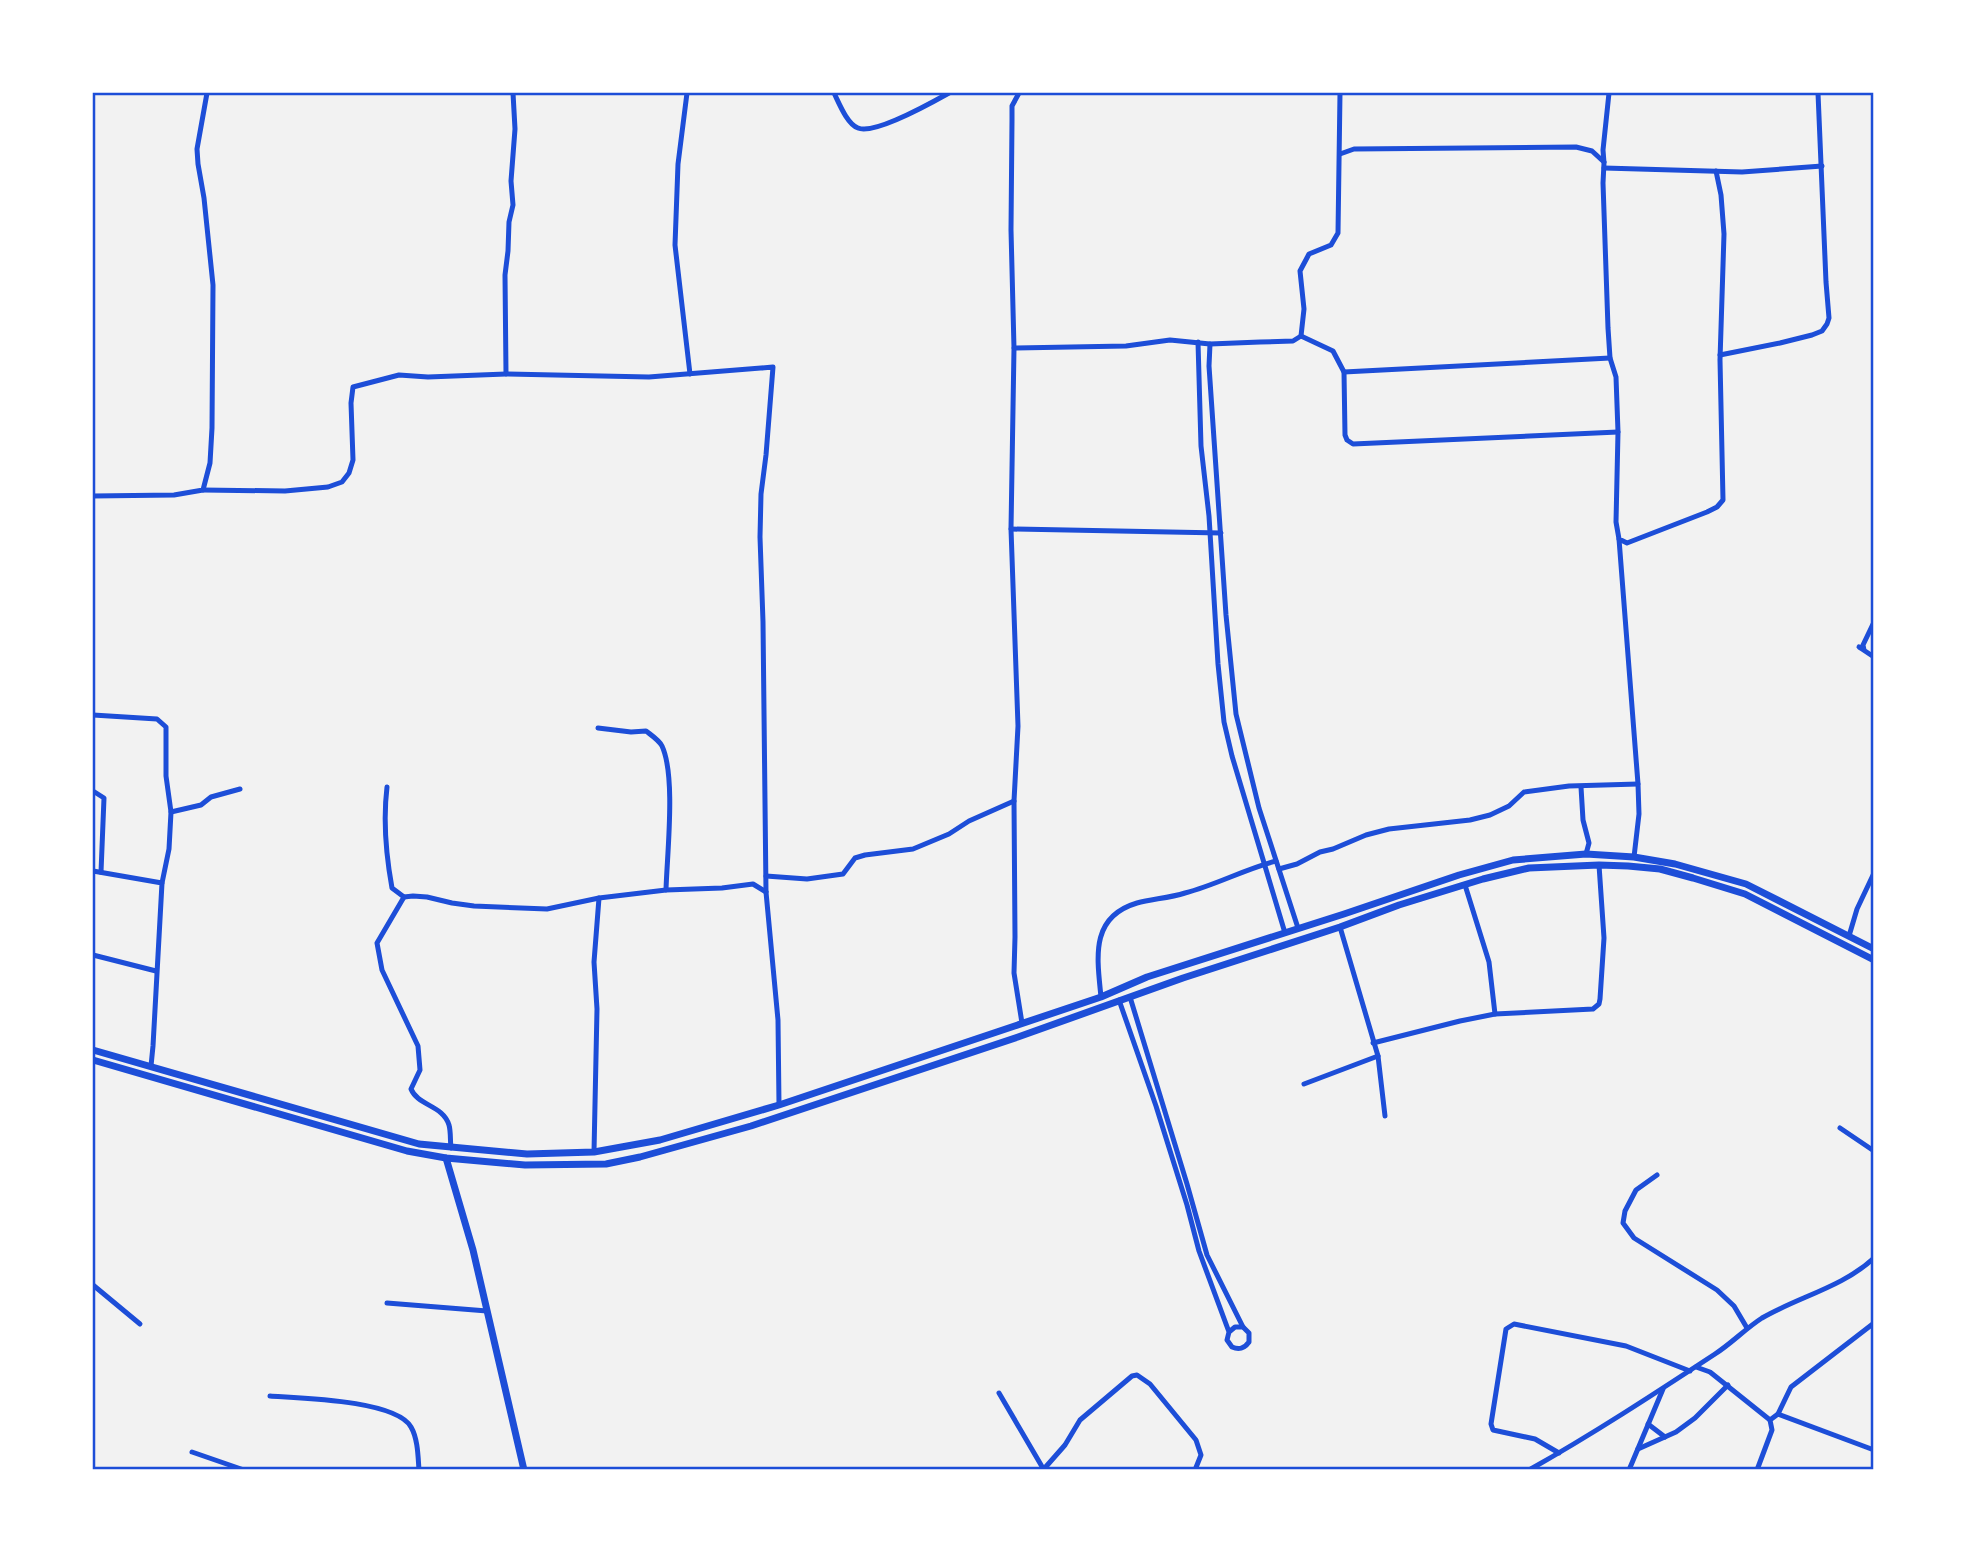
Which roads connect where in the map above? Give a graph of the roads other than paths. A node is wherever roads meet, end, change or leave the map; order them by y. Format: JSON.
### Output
{"nodes":[{"id":1,"x":207,"y":93,"type":"edge"},
{"id":2,"x":513,"y":93,"type":"edge"},
{"id":3,"x":687,"y":93,"type":"edge"},
{"id":4,"x":834,"y":93,"type":"edge"},
{"id":5,"x":949,"y":93,"type":"edge"},
{"id":6,"x":1019,"y":93,"type":"edge"},
{"id":7,"x":1340,"y":93,"type":"edge"},
{"id":8,"x":1609,"y":93,"type":"edge"},
{"id":9,"x":1818,"y":93,"type":"edge"},
{"id":10,"x":1340,"y":154,"type":"junction"},
{"id":11,"x":1604,"y":165,"type":"junction"},
{"id":12,"x":1822,"y":166,"type":"junction"},
{"id":13,"x":1716,"y":171,"type":"junction"},
{"id":14,"x":1301,"y":336,"type":"junction"},
{"id":15,"x":1198,"y":342,"type":"junction"},
{"id":16,"x":1210,"y":344,"type":"junction"},
{"id":17,"x":1014,"y":348,"type":"junction"},
{"id":18,"x":1720,"y":355,"type":"junction"},
{"id":19,"x":1610,"y":358,"type":"junction"},
{"id":20,"x":1344,"y":372,"type":"junction"},
{"id":21,"x":506,"y":374,"type":"junction"},
{"id":22,"x":690,"y":374,"type":"junction"},
{"id":23,"x":1618,"y":432,"type":"junction"},
{"id":24,"x":203,"y":490,"type":"junction"},
{"id":25,"x":93,"y":496,"type":"edge"},
{"id":26,"x":1011,"y":528,"type":"junction"},
{"id":27,"x":1210,"y":533,"type":"junction"},
{"id":28,"x":1221,"y":533,"type":"junction"},
{"id":29,"x":1619,"y":539,"type":"junction"},
{"id":30,"x":1874,"y":622,"type":"edge"},
{"id":31,"x":1874,"y":657,"type":"edge"},
{"id":32,"x":1235,"y":706,"type":"junction"},
{"id":33,"x":1223,"y":707,"type":"junction"},
{"id":34,"x":93,"y":715,"type":"edge"},
{"id":35,"x":598,"y":728,"type":"dead end"},
{"id":36,"x":1638,"y":783,"type":"junction"},
{"id":37,"x":387,"y":787,"type":"dead end"},
{"id":38,"x":1581,"y":787,"type":"junction"},
{"id":39,"x":240,"y":789,"type":"dead end"},
{"id":40,"x":93,"y":791,"type":"edge"},
{"id":41,"x":1014,"y":802,"type":"junction"},
{"id":42,"x":171,"y":812,"type":"junction"},
{"id":43,"x":1586,"y":854,"type":"junction"},
{"id":44,"x":1634,"y":857,"type":"junction"},
{"id":45,"x":1276,"y":861,"type":"junction"},
{"id":46,"x":1265,"y":864,"type":"junction"},
{"id":47,"x":1599,"y":865,"type":"junction"},
{"id":48,"x":1279,"y":869,"type":"junction"},
{"id":49,"x":93,"y":871,"type":"edge"},
{"id":50,"x":101,"y":873,"type":"junction"},
{"id":51,"x":1874,"y":873,"type":"edge"},
{"id":52,"x":766,"y":876,"type":"junction"},
{"id":53,"x":162,"y":883,"type":"junction"},
{"id":54,"x":1465,"y":886,"type":"junction"},
{"id":55,"x":666,"y":890,"type":"junction"},
{"id":56,"x":766,"y":892,"type":"junction"},
{"id":57,"x":404,"y":897,"type":"junction"},
{"id":58,"x":599,"y":898,"type":"junction"},
{"id":59,"x":1298,"y":928,"type":"junction"},
{"id":60,"x":1340,"y":928,"type":"junction"},
{"id":61,"x":1285,"y":933,"type":"junction"},
{"id":62,"x":1849,"y":936,"type":"junction"},
{"id":63,"x":1874,"y":949,"type":"edge"},
{"id":64,"x":93,"y":954,"type":"edge"},
{"id":65,"x":1874,"y":960,"type":"edge"},
{"id":66,"x":1180,"y":967,"type":"junction"},
{"id":67,"x":156,"y":971,"type":"junction"},
{"id":68,"x":1183,"y":978,"type":"junction"},
{"id":69,"x":1101,"y":997,"type":"junction"},
{"id":70,"x":1130,"y":997,"type":"junction"},
{"id":71,"x":1119,"y":1000,"type":"junction"},
{"id":72,"x":1495,"y":1014,"type":"junction"},
{"id":73,"x":1022,"y":1023,"type":"junction"},
{"id":74,"x":1373,"y":1043,"type":"junction"},
{"id":75,"x":93,"y":1050,"type":"edge"},
{"id":76,"x":1378,"y":1056,"type":"junction"},
{"id":77,"x":93,"y":1060,"type":"edge"},
{"id":78,"x":151,"y":1066,"type":"junction"},
{"id":79,"x":1304,"y":1084,"type":"dead end"},
{"id":80,"x":779,"y":1105,"type":"junction"},
{"id":81,"x":1385,"y":1116,"type":"dead end"},
{"id":82,"x":1840,"y":1128,"type":"dead end"},
{"id":83,"x":1168,"y":1132,"type":"junction"},
{"id":84,"x":451,"y":1148,"type":"junction"},
{"id":85,"x":1874,"y":1151,"type":"edge"},
{"id":86,"x":594,"y":1152,"type":"junction"},
{"id":87,"x":446,"y":1158,"type":"junction"},
{"id":88,"x":1657,"y":1175,"type":"dead end"},
{"id":89,"x":1195,"y":1224,"type":"junction"},
{"id":90,"x":1874,"y":1258,"type":"edge"},
{"id":91,"x":93,"y":1285,"type":"edge"},
{"id":92,"x":387,"y":1303,"type":"dead end"},
{"id":93,"x":487,"y":1311,"type":"junction"},
{"id":94,"x":1874,"y":1323,"type":"edge"},
{"id":95,"x":140,"y":1324,"type":"dead end"},
{"id":96,"x":1243,"y":1327,"type":"junction"},
{"id":97,"x":1747,"y":1328,"type":"junction"},
{"id":98,"x":1229,"y":1332,"type":"junction"},
{"id":99,"x":1713,"y":1355,"type":"junction"},
{"id":100,"x":1696,"y":1367,"type":"junction"},
{"id":101,"x":1690,"y":1371,"type":"junction"},
{"id":102,"x":1710,"y":1372,"type":"junction"},
{"id":103,"x":1728,"y":1385,"type":"junction"},
{"id":104,"x":1664,"y":1388,"type":"junction"},
{"id":105,"x":999,"y":1393,"type":"dead end"},
{"id":106,"x":270,"y":1396,"type":"dead end"},
{"id":107,"x":1778,"y":1414,"type":"junction"},
{"id":108,"x":1770,"y":1420,"type":"junction"},
{"id":109,"x":1648,"y":1424,"type":"junction"},
{"id":110,"x":1665,"y":1437,"type":"junction"},
{"id":111,"x":1637,"y":1449,"type":"junction"},
{"id":112,"x":1874,"y":1450,"type":"edge"},
{"id":113,"x":192,"y":1452,"type":"dead end"},
{"id":114,"x":1559,"y":1453,"type":"junction"},
{"id":115,"x":244,"y":1470,"type":"edge"},
{"id":116,"x":419,"y":1470,"type":"edge"},
{"id":117,"x":524,"y":1470,"type":"edge"},
{"id":118,"x":1043,"y":1470,"type":"edge"},
{"id":119,"x":1195,"y":1470,"type":"edge"},
{"id":120,"x":1529,"y":1470,"type":"edge"},
{"id":121,"x":1629,"y":1470,"type":"edge"},
{"id":122,"x":1757,"y":1470,"type":"edge"}],
"edges":[{"from":1,"to":24,"type":"street"},
{"from":2,"to":21,"type":"street"},
{"from":3,"to":22,"type":"street"},
{"from":4,"to":5,"type":"street"},
{"from":6,"to":17,"type":"street"},
{"from":7,"to":10,"type":"street"},
{"from":8,"to":11,"type":"street"},
{"from":9,"to":12,"type":"street"},
{"from":10,"to":11,"type":"street"},
{"from":10,"to":14,"type":"street"},
{"from":11,"to":13,"type":"street"},
{"from":11,"to":19,"type":"street"},
{"from":12,"to":13,"type":"street"},
{"from":12,"to":18,"type":"street"},
{"from":13,"to":18,"type":"street"},
{"from":14,"to":16,"type":"street"},
{"from":14,"to":20,"type":"street"},
{"from":15,"to":16,"type":"street"},
{"from":15,"to":17,"type":"street"},
{"from":15,"to":27,"type":"street"},
{"from":16,"to":28,"type":"street"},
{"from":17,"to":26,"type":"street"},
{"from":18,"to":29,"type":"street"},
{"from":19,"to":20,"type":"street"},
{"from":19,"to":23,"type":"street"},
{"from":20,"to":23,"type":"street"},
{"from":21,"to":22,"type":"street"},
{"from":21,"to":24,"type":"street"},
{"from":22,"to":52,"type":"street"},
{"from":23,"to":29,"type":"street"},
{"from":24,"to":25,"type":"street"},
{"from":26,"to":27,"type":"street"},
{"from":26,"to":41,"type":"street"},
{"from":27,"to":28,"type":"street"},
{"from":27,"to":33,"type":"street"},
{"from":28,"to":32,"type":"street"},
{"from":29,"to":36,"type":"street"},
{"from":30,"to":31,"type":"street"},
{"from":32,"to":33,"type":"street"},
{"from":32,"to":45,"type":"street"},
{"from":33,"to":46,"type":"street"},
{"from":34,"to":42,"type":"street"},
{"from":35,"to":55,"type":"street"},
{"from":36,"to":38,"type":"street"},
{"from":36,"to":44,"type":"street"},
{"from":37,"to":57,"type":"street"},
{"from":38,"to":43,"type":"street"},
{"from":38,"to":48,"type":"street"},
{"from":39,"to":42,"type":"street"},
{"from":40,"to":50,"type":"street"},
{"from":41,"to":52,"type":"street"},
{"from":41,"to":73,"type":"street"},
{"from":42,"to":53,"type":"street"},
{"from":43,"to":44,"type":"street"},
{"from":43,"to":59,"type":"street"},
{"from":44,"to":62,"type":"street"},
{"from":45,"to":46,"type":"street"},
{"from":45,"to":48,"type":"street"},
{"from":46,"to":61,"type":"street"},
{"from":46,"to":69,"type":"street"},
{"from":47,"to":54,"type":"street"},
{"from":47,"to":65,"type":"street"},
{"from":47,"to":72,"type":"street"},
{"from":48,"to":59,"type":"street"},
{"from":49,"to":50,"type":"street"},
{"from":50,"to":53,"type":"street"},
{"from":51,"to":62,"type":"street"},
{"from":52,"to":56,"type":"street"},
{"from":53,"to":67,"type":"street"},
{"from":54,"to":60,"type":"street"},
{"from":54,"to":72,"type":"street"},
{"from":55,"to":56,"type":"street"},
{"from":55,"to":58,"type":"street"},
{"from":56,"to":80,"type":"street"},
{"from":57,"to":58,"type":"street"},
{"from":57,"to":84,"type":"street"},
{"from":58,"to":86,"type":"street"},
{"from":59,"to":61,"type":"street"},
{"from":60,"to":68,"type":"street"},
{"from":60,"to":74,"type":"street"},
{"from":61,"to":66,"type":"street"},
{"from":62,"to":63,"type":"street"},
{"from":64,"to":67,"type":"street"},
{"from":66,"to":68,"type":"street"},
{"from":66,"to":69,"type":"street"},
{"from":67,"to":78,"type":"street"},
{"from":68,"to":70,"type":"street"},
{"from":69,"to":73,"type":"street"},
{"from":70,"to":71,"type":"street"},
{"from":70,"to":83,"type":"street"},
{"from":71,"to":83,"type":"street"},
{"from":71,"to":87,"type":"street"},
{"from":72,"to":74,"type":"street"},
{"from":73,"to":80,"type":"street"},
{"from":74,"to":76,"type":"street"},
{"from":75,"to":78,"type":"street"},
{"from":76,"to":79,"type":"street"},
{"from":76,"to":81,"type":"street"},
{"from":77,"to":87,"type":"street"},
{"from":78,"to":84,"type":"street"},
{"from":80,"to":86,"type":"street"},
{"from":82,"to":85,"type":"street"},
{"from":83,"to":89,"type":"street"},
{"from":84,"to":86,"type":"street"},
{"from":87,"to":93,"type":"street"},
{"from":88,"to":97,"type":"street"},
{"from":89,"to":96,"type":"street"},
{"from":89,"to":98,"type":"street"},
{"from":90,"to":97,"type":"street"},
{"from":91,"to":95,"type":"street"},
{"from":92,"to":93,"type":"street"},
{"from":93,"to":117,"type":"street"},
{"from":94,"to":107,"type":"street"},
{"from":96,"to":98,"type":"street"},
{"from":96,"to":98,"type":"street"},
{"from":97,"to":99,"type":"street"},
{"from":99,"to":100,"type":"street"},
{"from":99,"to":102,"type":"street"},
{"from":100,"to":101,"type":"street"},
{"from":100,"to":102,"type":"street"},
{"from":101,"to":104,"type":"street"},
{"from":101,"to":114,"type":"street"},
{"from":102,"to":103,"type":"street"},
{"from":103,"to":108,"type":"street"},
{"from":103,"to":110,"type":"street"},
{"from":104,"to":109,"type":"street"},
{"from":104,"to":114,"type":"street"},
{"from":105,"to":118,"type":"street"},
{"from":106,"to":116,"type":"street"},
{"from":107,"to":108,"type":"street"},
{"from":107,"to":112,"type":"street"},
{"from":108,"to":122,"type":"street"},
{"from":109,"to":110,"type":"street"},
{"from":109,"to":111,"type":"street"},
{"from":110,"to":111,"type":"street"},
{"from":111,"to":121,"type":"street"},
{"from":113,"to":115,"type":"street"},
{"from":114,"to":120,"type":"street"},
{"from":118,"to":119,"type":"street"}]}
